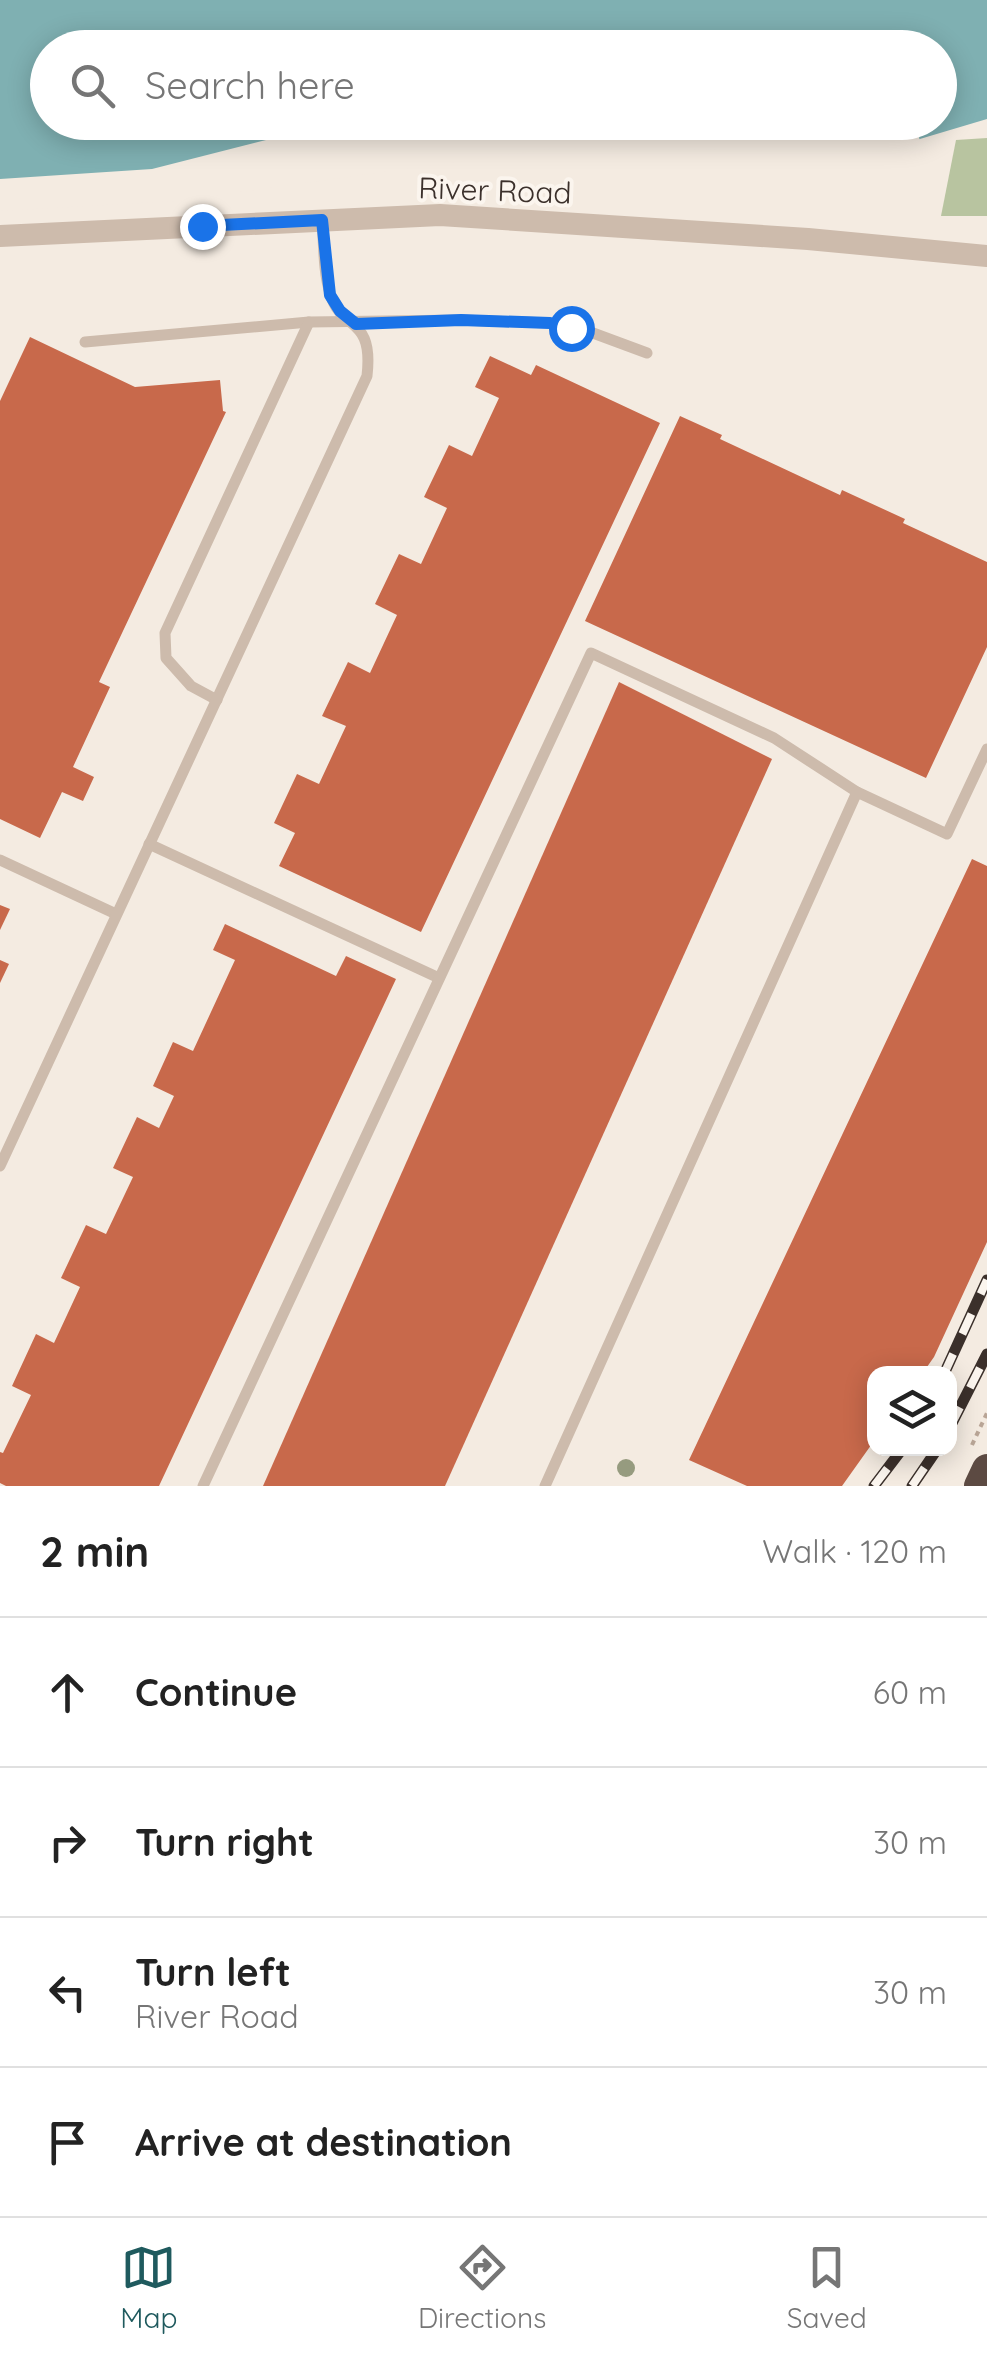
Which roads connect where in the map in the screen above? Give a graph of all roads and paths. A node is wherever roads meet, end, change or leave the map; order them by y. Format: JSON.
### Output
{"nodes":[{"id":1,"x":322,"y":220,"type":"junction"},
{"id":2,"x":0,"y":236,"type":"edge"},
{"id":3,"x":987,"y":256,"type":"edge"},
{"id":4,"x":309,"y":322,"type":"junction"},
{"id":5,"x":356,"y":324,"type":"junction"},
{"id":6,"x":85,"y":342,"type":"dead end"},
{"id":7,"x":648,"y":353,"type":"dead end"},
{"id":8,"x":217,"y":700,"type":"junction"},
{"id":9,"x":987,"y":749,"type":"edge"},
{"id":10,"x":857,"y":792,"type":"junction"},
{"id":11,"x":150,"y":844,"type":"junction"},
{"id":12,"x":0,"y":860,"type":"edge"},
{"id":13,"x":116,"y":914,"type":"junction"},
{"id":14,"x":439,"y":978,"type":"junction"},
{"id":15,"x":0,"y":1166,"type":"edge"},
{"id":16,"x":987,"y":1469,"type":"edge"},
{"id":17,"x":203,"y":1486,"type":"edge"},
{"id":18,"x":544,"y":1486,"type":"edge"},
{"id":19,"x":979,"y":1486,"type":"edge"}],
"edges":[{"from":1,"to":2,"type":"street","name":"River Road"},
{"from":1,"to":3,"type":"street","name":"River Road"},
{"from":1,"to":5,"type":"lane"},
{"from":4,"to":5,"type":"lane"},
{"from":4,"to":6,"type":"lane"},
{"from":4,"to":8,"type":"lane"},
{"from":5,"to":7,"type":"lane"},
{"from":5,"to":8,"type":"lane"},
{"from":8,"to":11,"type":"lane"},
{"from":9,"to":10,"type":"lane"},
{"from":10,"to":14,"type":"lane"},
{"from":10,"to":18,"type":"lane"},
{"from":11,"to":13,"type":"lane"},
{"from":11,"to":14,"type":"lane"},
{"from":12,"to":13,"type":"lane"},
{"from":13,"to":15,"type":"lane"},
{"from":14,"to":17,"type":"lane"},
{"from":16,"to":19,"type":"highway"}]}
